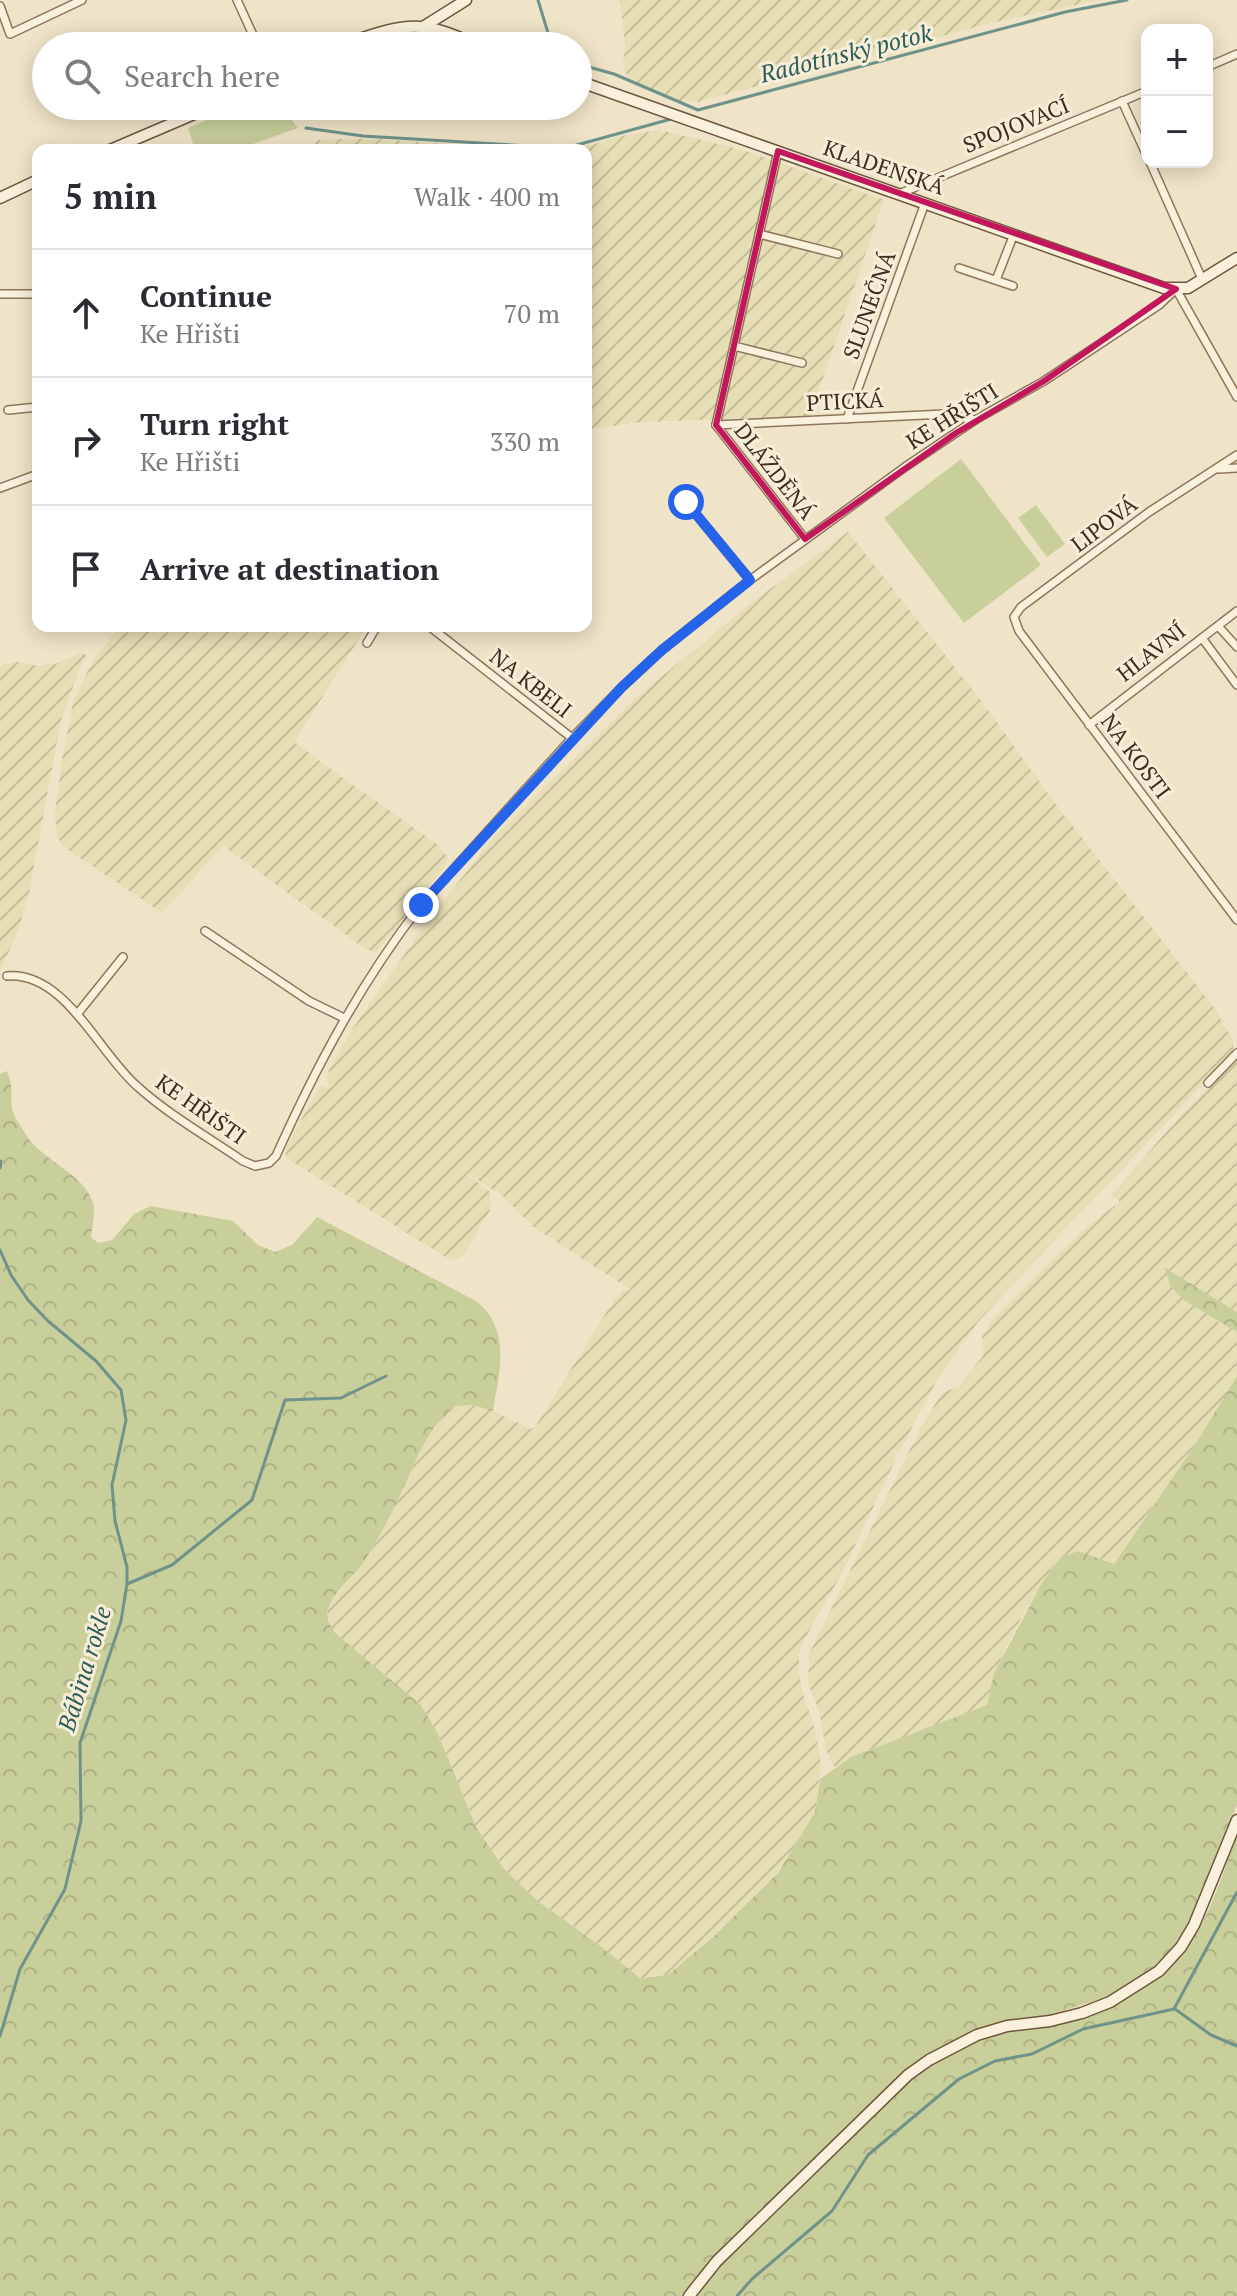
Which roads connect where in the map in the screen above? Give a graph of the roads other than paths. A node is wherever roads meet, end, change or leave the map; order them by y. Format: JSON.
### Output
{"nodes":[{"id":1,"x":82,"y":0,"type":"edge"},
{"id":2,"x":237,"y":0,"type":"edge"},
{"id":3,"x":466,"y":0,"type":"edge"},
{"id":4,"x":0,"y":6,"type":"edge"},
{"id":5,"x":423,"y":27,"type":"junction"},
{"id":6,"x":252,"y":32,"type":"edge"},
{"id":7,"x":386,"y":32,"type":"edge"},
{"id":8,"x":438,"y":32,"type":"edge"},
{"id":9,"x":1237,"y":54,"type":"edge"},
{"id":10,"x":1213,"y":64,"type":"edge"},
{"id":11,"x":592,"y":86,"type":"edge"},
{"id":12,"x":1141,"y":93,"type":"edge"},
{"id":13,"x":1122,"y":101,"type":"junction"},
{"id":14,"x":181,"y":120,"type":"edge"},
{"id":15,"x":1141,"y":143,"type":"edge"},
{"id":16,"x":126,"y":144,"type":"edge"},
{"id":17,"x":778,"y":151,"type":"junction"},
{"id":18,"x":1153,"y":168,"type":"edge"},
{"id":19,"x":32,"y":183,"type":"edge"},
{"id":20,"x":899,"y":194,"type":"junction"},
{"id":21,"x":0,"y":198,"type":"edge"},
{"id":22,"x":925,"y":203,"type":"junction"},
{"id":23,"x":1015,"y":233,"type":"junction"},
{"id":24,"x":759,"y":234,"type":"junction"},
{"id":25,"x":838,"y":254,"type":"dead end"},
{"id":26,"x":1237,"y":258,"type":"edge"},
{"id":27,"x":959,"y":268,"type":"dead end"},
{"id":28,"x":1202,"y":279,"type":"junction"},
{"id":29,"x":996,"y":280,"type":"junction"},
{"id":30,"x":1013,"y":286,"type":"dead end"},
{"id":31,"x":1176,"y":289,"type":"junction"},
{"id":32,"x":0,"y":294,"type":"edge"},
{"id":33,"x":32,"y":294,"type":"edge"},
{"id":34,"x":734,"y":346,"type":"junction"},
{"id":35,"x":802,"y":363,"type":"dead end"},
{"id":36,"x":1237,"y":397,"type":"edge"},
{"id":37,"x":32,"y":408,"type":"edge"},
{"id":38,"x":8,"y":410,"type":"dead end"},
{"id":39,"x":847,"y":419,"type":"junction"},
{"id":40,"x":975,"y":420,"type":"junction"},
{"id":41,"x":716,"y":425,"type":"junction"},
{"id":42,"x":1237,"y":455,"type":"edge"},
{"id":43,"x":1237,"y":468,"type":"edge"},
{"id":44,"x":1217,"y":469,"type":"junction"},
{"id":45,"x":32,"y":476,"type":"edge"},
{"id":46,"x":0,"y":488,"type":"edge"},
{"id":47,"x":686,"y":502,"type":"dead end"},
{"id":48,"x":805,"y":539,"type":"junction"},
{"id":49,"x":750,"y":580,"type":"junction"},
{"id":50,"x":1237,"y":611,"type":"edge"},
{"id":51,"x":1016,"y":612,"type":"joint"},
{"id":52,"x":1218,"y":626,"type":"junction"},
{"id":53,"x":373,"y":632,"type":"edge"},
{"id":54,"x":437,"y":632,"type":"edge"},
{"id":55,"x":1202,"y":638,"type":"junction"},
{"id":56,"x":367,"y":643,"type":"dead end"},
{"id":57,"x":1237,"y":647,"type":"edge"},
{"id":58,"x":1237,"y":685,"type":"edge"},
{"id":59,"x":1089,"y":725,"type":"junction"},
{"id":60,"x":572,"y":738,"type":"junction"},
{"id":61,"x":1237,"y":920,"type":"edge"},
{"id":62,"x":205,"y":931,"type":"dead end"},
{"id":63,"x":123,"y":957,"type":"dead end"},
{"id":64,"x":7,"y":976,"type":"dead end"},
{"id":65,"x":78,"y":1013,"type":"junction"},
{"id":66,"x":344,"y":1018,"type":"junction"},
{"id":67,"x":1237,"y":1053,"type":"edge"},
{"id":68,"x":1208,"y":1083,"type":"dead end"},
{"id":69,"x":1237,"y":1820,"type":"edge"},
{"id":70,"x":689,"y":2296,"type":"edge"}],
"edges":[{"from":1,"to":4,"type":"street"},
{"from":2,"to":6,"type":"street"},
{"from":3,"to":5,"type":"main road"},
{"from":5,"to":7,"type":"main road"},
{"from":5,"to":8,"type":"main road"},
{"from":9,"to":10,"type":"street"},
{"from":11,"to":17,"type":"main road","name":"KLADENSKÁ"},
{"from":12,"to":13,"type":"street","name":"SPOJOVACÍ"},
{"from":13,"to":15,"type":"street"},
{"from":13,"to":20,"type":"street","name":"SPOJOVACÍ"},
{"from":14,"to":16,"type":"main road"},
{"from":17,"to":20,"type":"main road","name":"KLADENSKÁ"},
{"from":17,"to":24,"type":"street"},
{"from":18,"to":28,"type":"street"},
{"from":19,"to":21,"type":"main road"},
{"from":20,"to":22,"type":"main road","name":"KLADENSKÁ"},
{"from":22,"to":23,"type":"main road","name":"KLADENSKÁ"},
{"from":22,"to":39,"type":"street","name":"SLUNEČNÁ"},
{"from":23,"to":29,"type":"street"},
{"from":23,"to":31,"type":"main road","name":"KLADENSKÁ"},
{"from":24,"to":25,"type":"street"},
{"from":24,"to":34,"type":"street"},
{"from":26,"to":28,"type":"main road"},
{"from":27,"to":29,"type":"street"},
{"from":28,"to":31,"type":"main road"},
{"from":29,"to":30,"type":"street"},
{"from":31,"to":36,"type":"street"},
{"from":31,"to":40,"type":"street","name":"KE HŘIŠTI"},
{"from":32,"to":33,"type":"street"},
{"from":34,"to":35,"type":"street"},
{"from":34,"to":41,"type":"street"},
{"from":37,"to":38,"type":"street"},
{"from":39,"to":40,"type":"street","name":"PTICKÁ"},
{"from":39,"to":41,"type":"street","name":"PTICKÁ"},
{"from":40,"to":48,"type":"street","name":"KE HŘIŠTI"},
{"from":41,"to":48,"type":"street","name":"DLÁŽDĚNÁ"},
{"from":42,"to":44,"type":"street","name":"LIPOVÁ"},
{"from":43,"to":44,"type":"street","name":"LIPOVÁ"},
{"from":44,"to":51,"type":"street","name":"LIPOVÁ"},
{"from":45,"to":46,"type":"street"},
{"from":47,"to":49,"type":"street"},
{"from":48,"to":49,"type":"street","name":"KE HŘIŠTI"},
{"from":49,"to":60,"type":"street","name":"KE HŘIŠTI"},
{"from":50,"to":52,"type":"street","name":"HLAVNÍ"},
{"from":51,"to":59,"type":"street","name":"NA KOSTI"},
{"from":52,"to":55,"type":"street","name":"HLAVNÍ"},
{"from":52,"to":57,"type":"street"},
{"from":53,"to":56,"type":"street"},
{"from":54,"to":60,"type":"street","name":"NA KBELI"},
{"from":55,"to":58,"type":"street"},
{"from":55,"to":59,"type":"street","name":"HLAVNÍ"},
{"from":59,"to":61,"type":"street","name":"NA KOSTI"},
{"from":60,"to":66,"type":"street","name":"KE HŘIŠTI"},
{"from":62,"to":66,"type":"street"},
{"from":63,"to":65,"type":"street"},
{"from":64,"to":65,"type":"street","name":"KE HŘIŠTI"},
{"from":65,"to":66,"type":"street","name":"KE HŘIŠTI"},
{"from":67,"to":68,"type":"street"},
{"from":69,"to":70,"type":"main road"}]}
